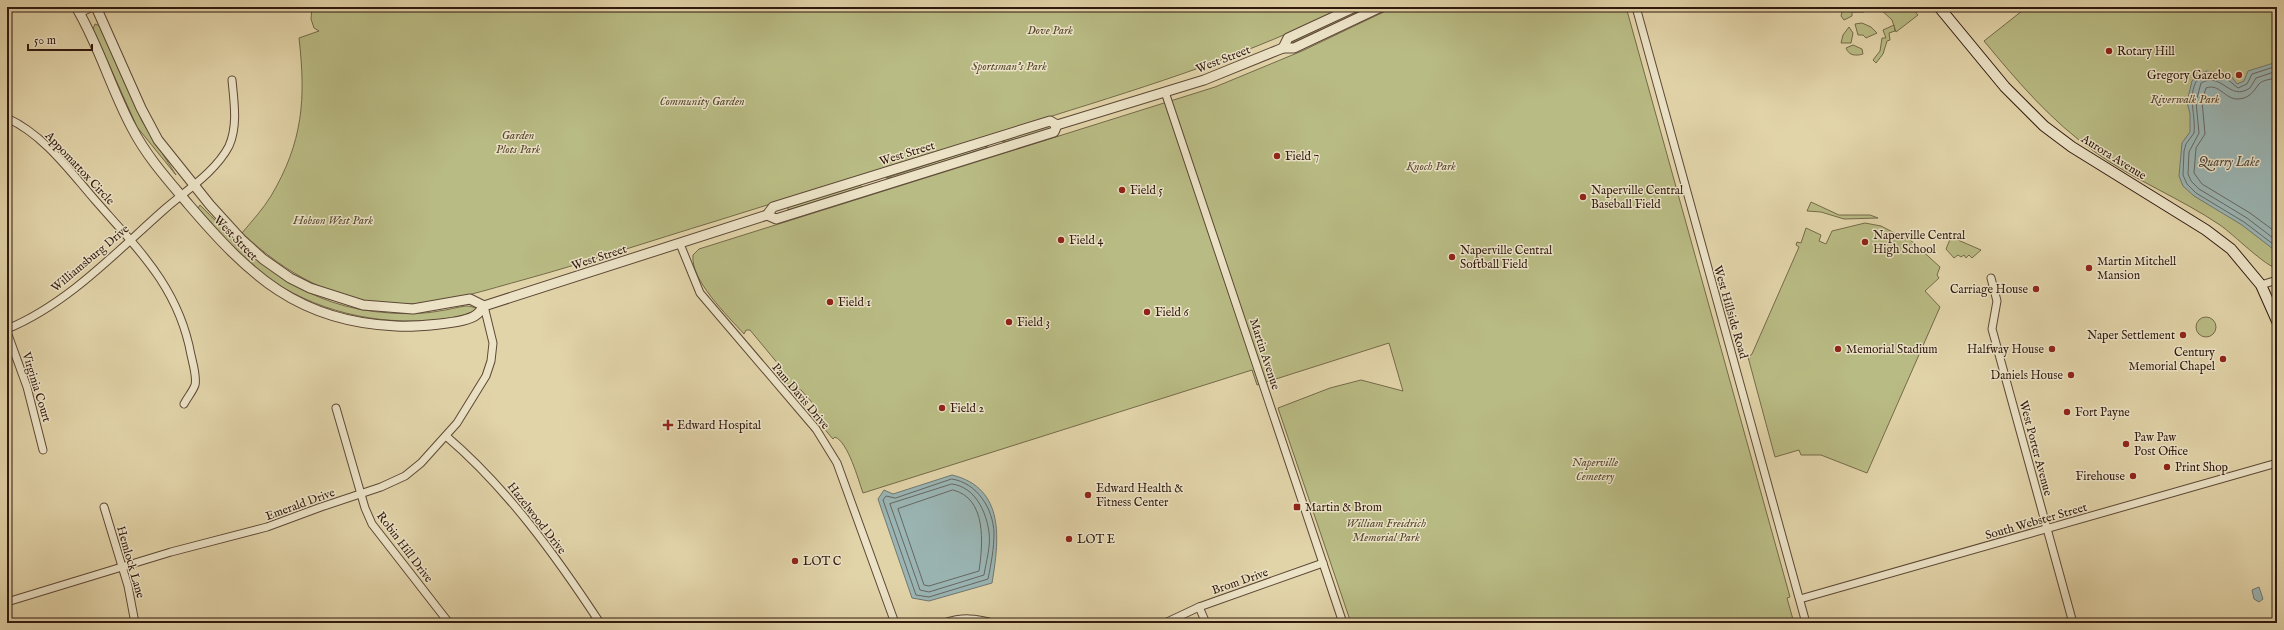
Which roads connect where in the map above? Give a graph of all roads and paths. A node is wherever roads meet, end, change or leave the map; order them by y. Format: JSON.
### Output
{"nodes":[{"id":1,"x":92,"y":7,"type":"edge"},
{"id":2,"x":96,"y":7,"type":"edge"},
{"id":3,"x":1354,"y":7,"type":"edge"},
{"id":4,"x":1381,"y":7,"type":"edge"},
{"id":5,"x":1636,"y":7,"type":"edge"},
{"id":6,"x":1939,"y":7,"type":"edge"},
{"id":7,"x":78,"y":10,"type":"edge"},
{"id":8,"x":1283,"y":48,"type":"junction"},
{"id":9,"x":232,"y":80,"type":"dead end"},
{"id":10,"x":1165,"y":92,"type":"junction"},
{"id":11,"x":7,"y":118,"type":"edge"},
{"id":12,"x":193,"y":185,"type":"junction"},
{"id":13,"x":181,"y":196,"type":"junction"},
{"id":14,"x":130,"y":239,"type":"junction"},
{"id":15,"x":680,"y":244,"type":"junction"},
{"id":16,"x":1991,"y":278,"type":"dead end"},
{"id":17,"x":2277,"y":280,"type":"edge"},
{"id":18,"x":2261,"y":285,"type":"junction"},
{"id":19,"x":484,"y":306,"type":"junction"},
{"id":20,"x":2277,"y":321,"type":"edge"},
{"id":21,"x":7,"y":329,"type":"edge"},
{"id":22,"x":7,"y":332,"type":"edge"},
{"id":23,"x":184,"y":404,"type":"dead end"},
{"id":24,"x":336,"y":408,"type":"dead end"},
{"id":25,"x":446,"y":436,"type":"junction"},
{"id":26,"x":42,"y":450,"type":"dead end"},
{"id":27,"x":2277,"y":463,"type":"edge"},
{"id":28,"x":361,"y":494,"type":"junction"},
{"id":29,"x":104,"y":507,"type":"dead end"},
{"id":30,"x":2047,"y":529,"type":"junction"},
{"id":31,"x":1323,"y":564,"type":"junction"},
{"id":32,"x":122,"y":567,"type":"junction"},
{"id":33,"x":1800,"y":599,"type":"junction"},
{"id":34,"x":7,"y":602,"type":"edge"},
{"id":35,"x":1199,"y":607,"type":"junction"},
{"id":36,"x":135,"y":623,"type":"edge"},
{"id":37,"x":449,"y":623,"type":"edge"},
{"id":38,"x":600,"y":623,"type":"edge"},
{"id":39,"x":895,"y":623,"type":"edge"},
{"id":40,"x":944,"y":623,"type":"edge"},
{"id":41,"x":993,"y":623,"type":"edge"},
{"id":42,"x":1165,"y":623,"type":"edge"},
{"id":43,"x":1206,"y":623,"type":"edge"},
{"id":44,"x":1343,"y":623,"type":"edge"},
{"id":45,"x":1806,"y":623,"type":"edge"},
{"id":46,"x":2073,"y":623,"type":"edge"}],
"edges":[{"from":1,"to":7,"type":"street"},
{"from":2,"to":12,"type":"street","name":"West Street"},
{"from":3,"to":8,"type":"street","name":"West Street"},
{"from":4,"to":8,"type":"street","name":"West Street"},
{"from":5,"to":33,"type":"street","name":"West Hillside Road"},
{"from":6,"to":18,"type":"main road","name":"Aurora Avenue"},
{"from":7,"to":13,"type":"street","name":"West Street"},
{"from":8,"to":10,"type":"street","name":"West Street"},
{"from":9,"to":12,"type":"street","name":"Williamsburg Drive"},
{"from":10,"to":15,"type":"street","name":"West Street"},
{"from":10,"to":31,"type":"street","name":"Martin Avenue"},
{"from":11,"to":14,"type":"street","name":"Appomattox Circle"},
{"from":12,"to":13,"type":"street","name":"Williamsburg Drive"},
{"from":12,"to":19,"type":"street","name":"West Street"},
{"from":13,"to":14,"type":"street","name":"Williamsburg Drive"},
{"from":13,"to":19,"type":"street","name":"West Street"},
{"from":14,"to":21,"type":"street","name":"Williamsburg Drive"},
{"from":14,"to":23,"type":"street","name":"Appomattox Circle"},
{"from":15,"to":19,"type":"street","name":"West Street"},
{"from":15,"to":39,"type":"street","name":"Pam Davis Drive"},
{"from":16,"to":30,"type":"street","name":"West Porter Avenue"},
{"from":17,"to":18,"type":"street"},
{"from":18,"to":20,"type":"main road","name":"Aurora Avenue"},
{"from":19,"to":25,"type":"street","name":"Emerald Drive"},
{"from":22,"to":26,"type":"street","name":"Virginia Court"},
{"from":24,"to":28,"type":"street","name":"Robin Hill Drive"},
{"from":25,"to":28,"type":"street","name":"Emerald Drive"},
{"from":25,"to":38,"type":"street","name":"Hazelwood Drive"},
{"from":27,"to":30,"type":"street","name":"South Webster Street"},
{"from":28,"to":32,"type":"street","name":"Emerald Drive"},
{"from":28,"to":37,"type":"street","name":"Robin Hill Drive"},
{"from":29,"to":32,"type":"street","name":"Hemlock Lane"},
{"from":30,"to":33,"type":"street","name":"South Webster Street"},
{"from":30,"to":46,"type":"street","name":"West Porter Avenue"},
{"from":31,"to":35,"type":"street","name":"Brom Drive"},
{"from":31,"to":44,"type":"street","name":"Martin Avenue"},
{"from":32,"to":34,"type":"street","name":"Emerald Drive"},
{"from":32,"to":36,"type":"street","name":"Hemlock Lane"},
{"from":33,"to":45,"type":"street","name":"West Hillside Road"},
{"from":35,"to":42,"type":"street","name":"Brom Drive"},
{"from":35,"to":43,"type":"street"},
{"from":40,"to":41,"type":"street"}]}
